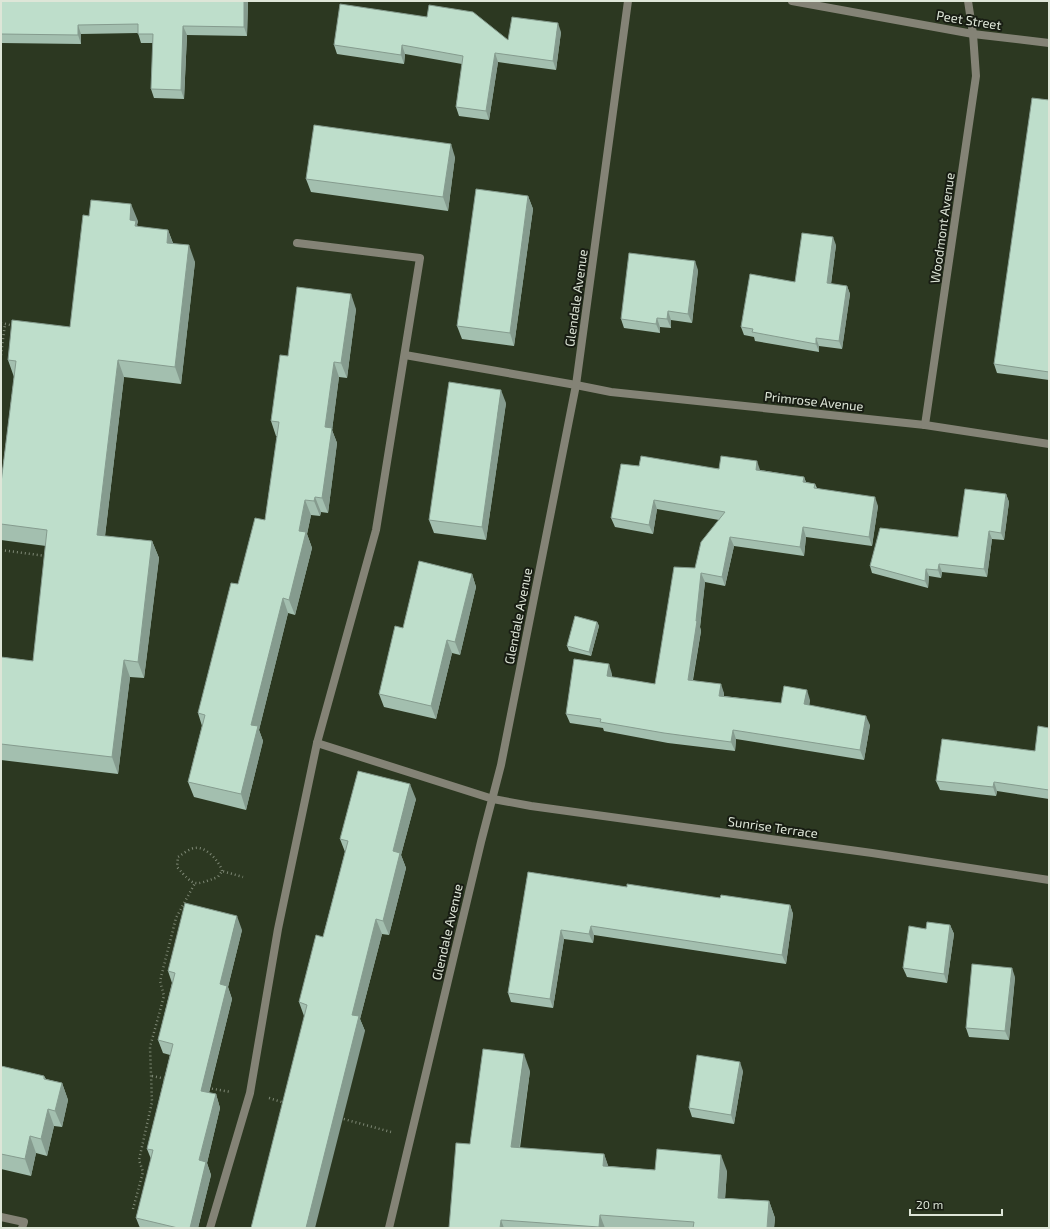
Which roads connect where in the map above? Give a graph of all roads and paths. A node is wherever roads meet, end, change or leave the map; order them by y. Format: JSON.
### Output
{"nodes":[{"id":1,"x":628,"y":1,"type":"edge"},
{"id":2,"x":792,"y":1,"type":"edge"},
{"id":3,"x":968,"y":1,"type":"edge"},
{"id":4,"x":973,"y":34,"type":"junction"},
{"id":5,"x":1049,"y":43,"type":"edge"},
{"id":6,"x":297,"y":243,"type":"dead end"},
{"id":7,"x":1,"y":323,"type":"edge"},
{"id":8,"x":6,"y":324,"type":"junction"},
{"id":9,"x":20,"y":326,"type":"edge"},
{"id":10,"x":1,"y":355,"type":"edge"},
{"id":11,"x":405,"y":356,"type":"junction"},
{"id":12,"x":576,"y":385,"type":"junction"},
{"id":13,"x":925,"y":425,"type":"junction"},
{"id":14,"x":1049,"y":444,"type":"edge"},
{"id":15,"x":1,"y":550,"type":"edge"},
{"id":16,"x":48,"y":556,"type":"edge"},
{"id":17,"x":317,"y":743,"type":"junction"},
{"id":18,"x":493,"y":799,"type":"junction"},
{"id":19,"x":222,"y":872,"type":"junction"},
{"id":20,"x":243,"y":877,"type":"dead end"},
{"id":21,"x":1049,"y":880,"type":"edge"},
{"id":22,"x":195,"y":883,"type":"junction"},
{"id":23,"x":152,"y":1076,"type":"junction"},
{"id":24,"x":174,"y":1080,"type":"edge"},
{"id":25,"x":203,"y":1087,"type":"edge"},
{"id":26,"x":250,"y":1092,"type":"junction"},
{"id":27,"x":288,"y":1103,"type":"edge"},
{"id":28,"x":334,"y":1116,"type":"edge"},
{"id":29,"x":411,"y":1138,"type":"junction"},
{"id":30,"x":133,"y":1209,"type":"dead end"},
{"id":31,"x":1,"y":1217,"type":"edge"},
{"id":32,"x":22,"y":1228,"type":"edge"},
{"id":33,"x":210,"y":1228,"type":"edge"},
{"id":34,"x":389,"y":1228,"type":"edge"}],
"edges":[{"from":1,"to":12,"type":"street","name":"Glendale Avenue"},
{"from":2,"to":4,"type":"street","name":"Peet Street"},
{"from":3,"to":4,"type":"street","name":"Woodmont Avenue"},
{"from":4,"to":5,"type":"street","name":"Peet Street"},
{"from":4,"to":13,"type":"street","name":"Woodmont Avenue"},
{"from":6,"to":11,"type":"street"},
{"from":7,"to":8,"type":"path"},
{"from":8,"to":9,"type":"path"},
{"from":8,"to":10,"type":"path"},
{"from":11,"to":12,"type":"street","name":"Primrose Avenue"},
{"from":11,"to":17,"type":"street"},
{"from":12,"to":13,"type":"street","name":"Primrose Avenue"},
{"from":12,"to":18,"type":"street","name":"Glendale Avenue"},
{"from":13,"to":14,"type":"street","name":"Primrose Avenue"},
{"from":15,"to":16,"type":"path"},
{"from":17,"to":18,"type":"street","name":"Sunrise Terrace"},
{"from":17,"to":26,"type":"street"},
{"from":18,"to":21,"type":"street","name":"Sunrise Terrace"},
{"from":18,"to":29,"type":"street","name":"Glendale Avenue"},
{"from":19,"to":20,"type":"path"},
{"from":19,"to":22,"type":"path"},
{"from":19,"to":22,"type":"path"},
{"from":22,"to":23,"type":"path"},
{"from":23,"to":24,"type":"path"},
{"from":23,"to":30,"type":"path"},
{"from":25,"to":26,"type":"path"},
{"from":26,"to":27,"type":"path"},
{"from":26,"to":33,"type":"street"},
{"from":28,"to":29,"type":"path"},
{"from":29,"to":34,"type":"street","name":"Glendale Avenue"},
{"from":31,"to":32,"type":"street"}]}
